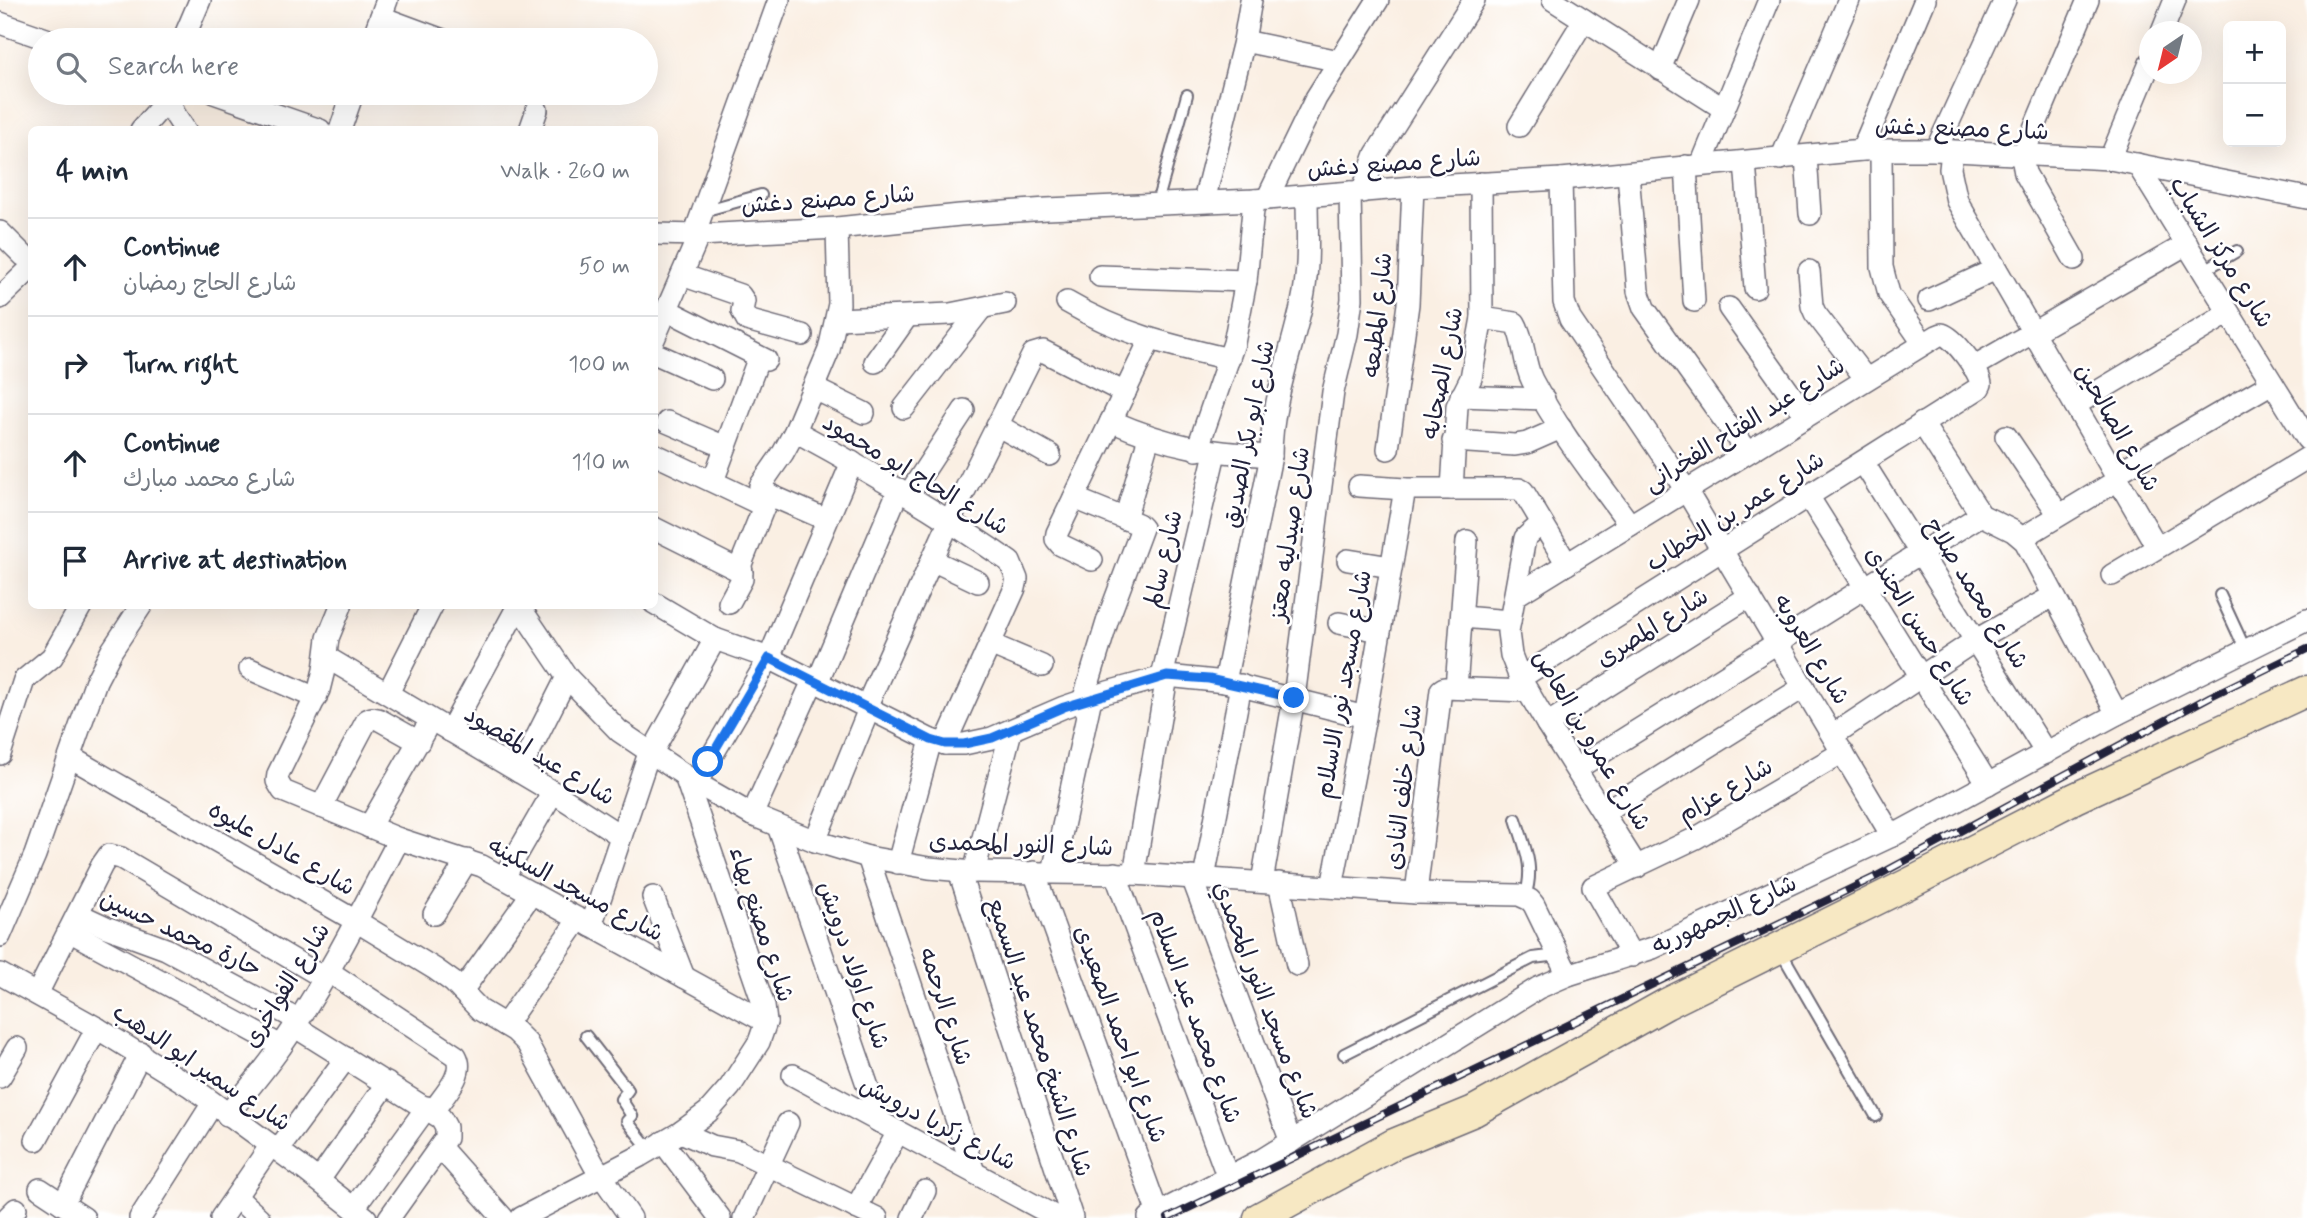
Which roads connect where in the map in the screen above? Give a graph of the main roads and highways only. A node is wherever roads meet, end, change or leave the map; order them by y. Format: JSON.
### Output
{"nodes":[{"id":1,"x":2307,"y":691,"type":"edge"},
{"id":2,"x":1474,"y":1111,"type":"junction"},
{"id":3,"x":1259,"y":1218,"type":"edge"},
{"id":4,"x":1297,"y":1218,"type":"edge"}],
"edges":[{"from":1,"to":2,"type":"main road"},
{"from":2,"to":3,"type":"main road"},
{"from":2,"to":4,"type":"main road"}]}
